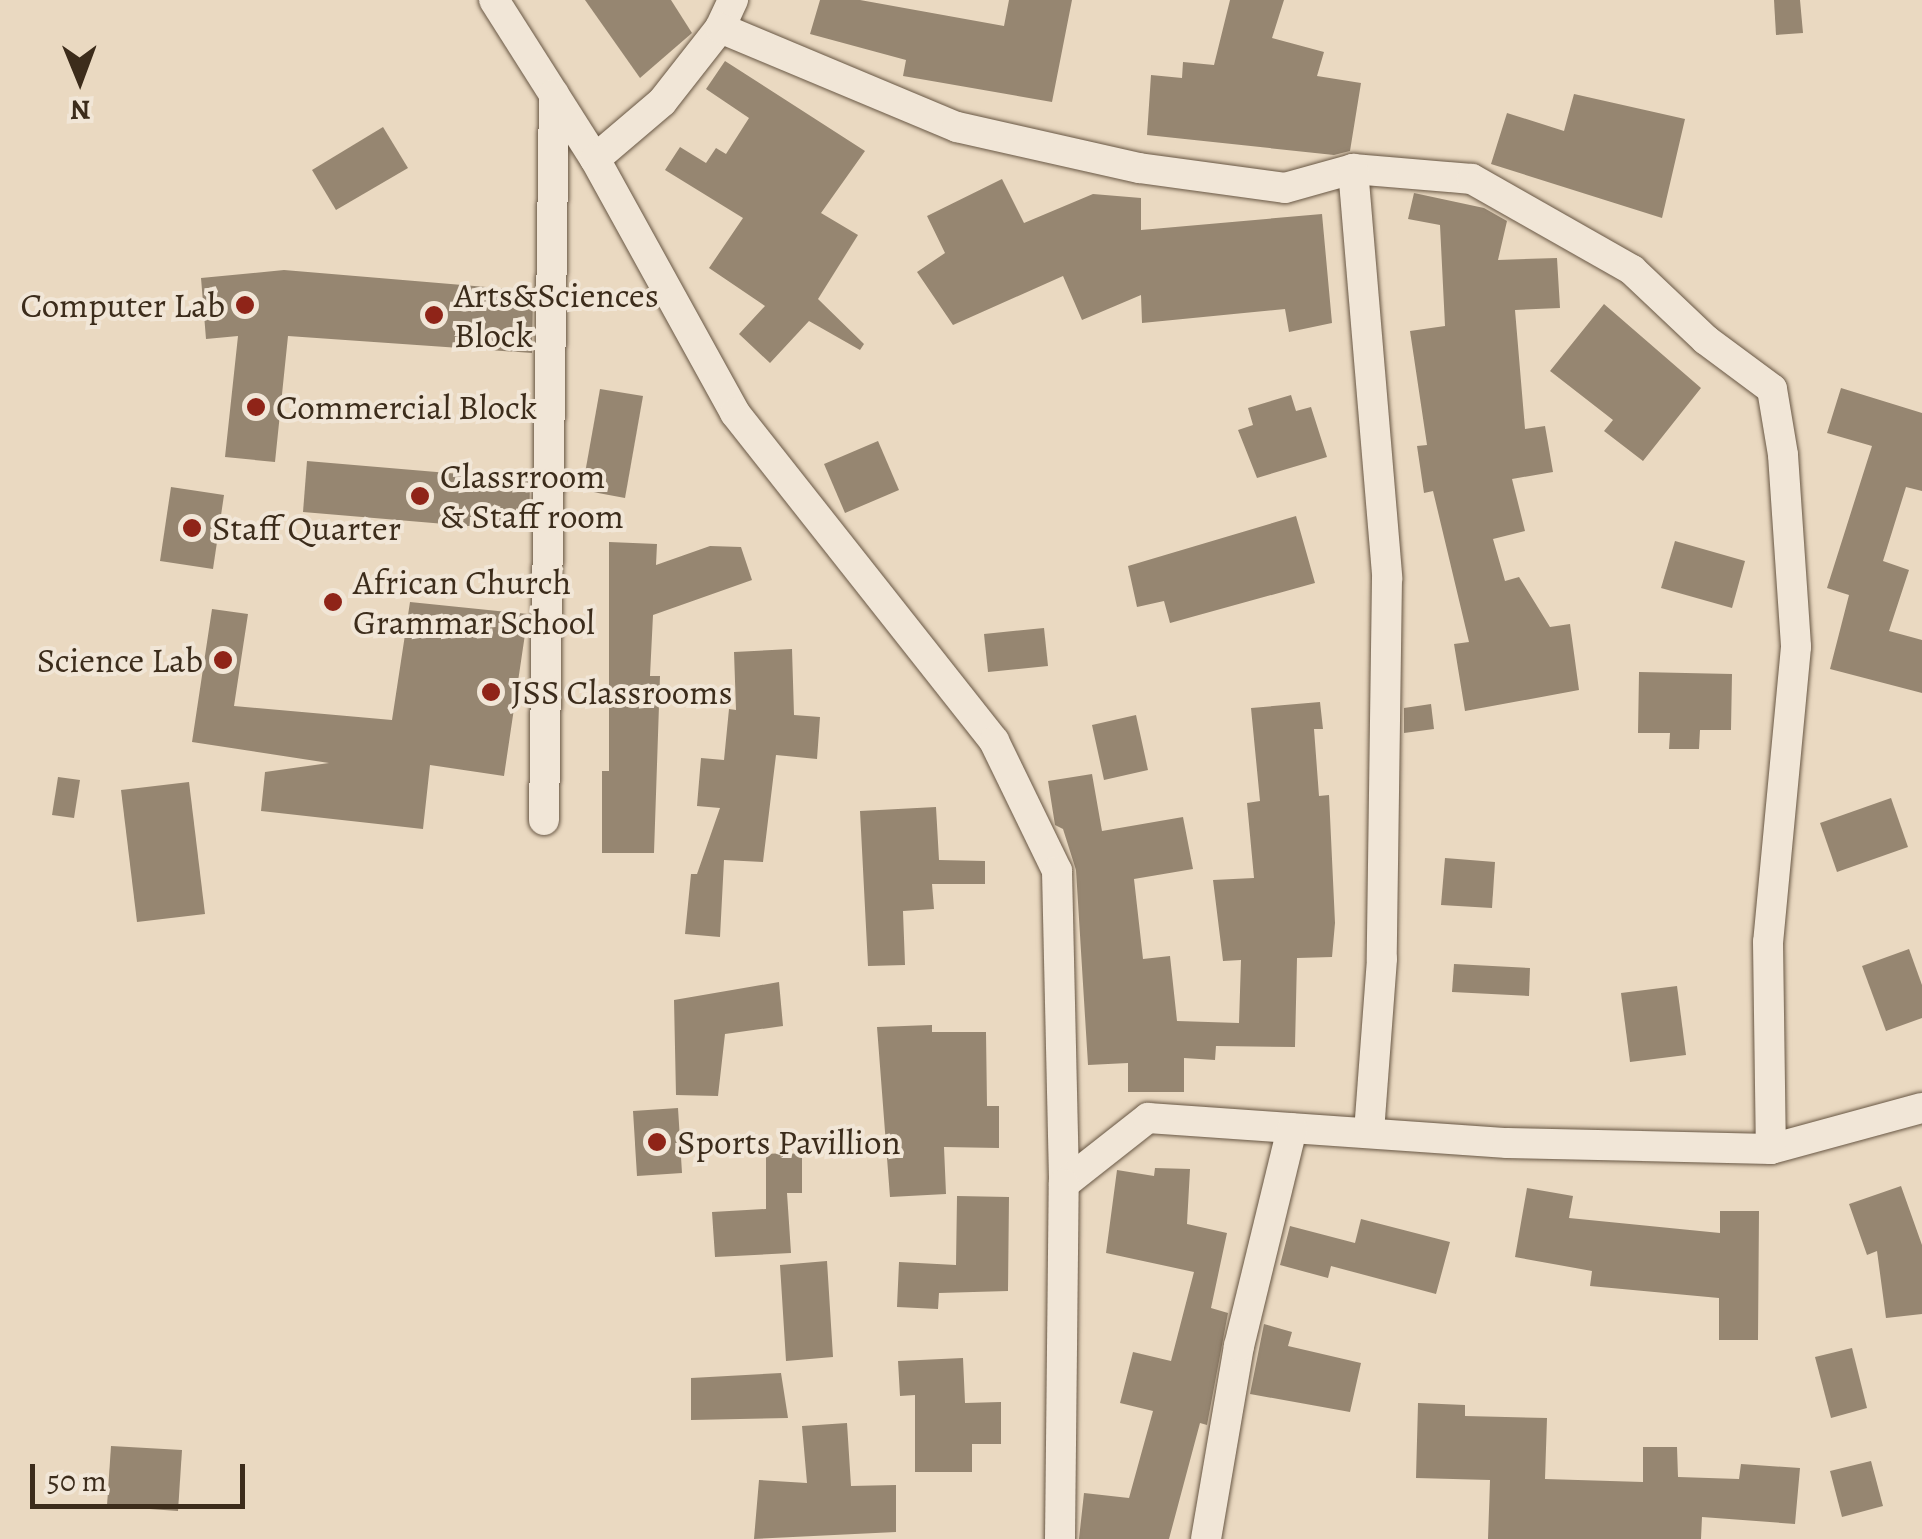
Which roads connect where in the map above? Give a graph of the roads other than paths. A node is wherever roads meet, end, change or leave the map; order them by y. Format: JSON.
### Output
{"nodes":[{"id":1,"x":494,"y":0,"type":"edge"},
{"id":2,"x":733,"y":0,"type":"edge"},
{"id":3,"x":720,"y":28,"type":"junction"},
{"id":4,"x":554,"y":94,"type":"junction"},
{"id":5,"x":595,"y":159,"type":"junction"},
{"id":6,"x":1353,"y":169,"type":"junction"},
{"id":7,"x":544,"y":820,"type":"dead end"},
{"id":8,"x":1922,"y":1108,"type":"edge"},
{"id":9,"x":1292,"y":1128,"type":"junction"},
{"id":10,"x":1369,"y":1133,"type":"junction"},
{"id":11,"x":1771,"y":1149,"type":"junction"},
{"id":12,"x":1064,"y":1184,"type":"junction"},
{"id":13,"x":1060,"y":1539,"type":"edge"},
{"id":14,"x":1206,"y":1539,"type":"edge"}],
"edges":[{"from":1,"to":4,"type":"street"},
{"from":2,"to":3,"type":"street"},
{"from":3,"to":5,"type":"street"},
{"from":3,"to":6,"type":"street"},
{"from":4,"to":5,"type":"street"},
{"from":4,"to":7,"type":"street"},
{"from":5,"to":12,"type":"street"},
{"from":6,"to":10,"type":"street"},
{"from":6,"to":11,"type":"street"},
{"from":8,"to":11,"type":"street"},
{"from":9,"to":10,"type":"street"},
{"from":9,"to":12,"type":"street"},
{"from":9,"to":14,"type":"street"},
{"from":10,"to":11,"type":"street"},
{"from":12,"to":13,"type":"street"}]}
